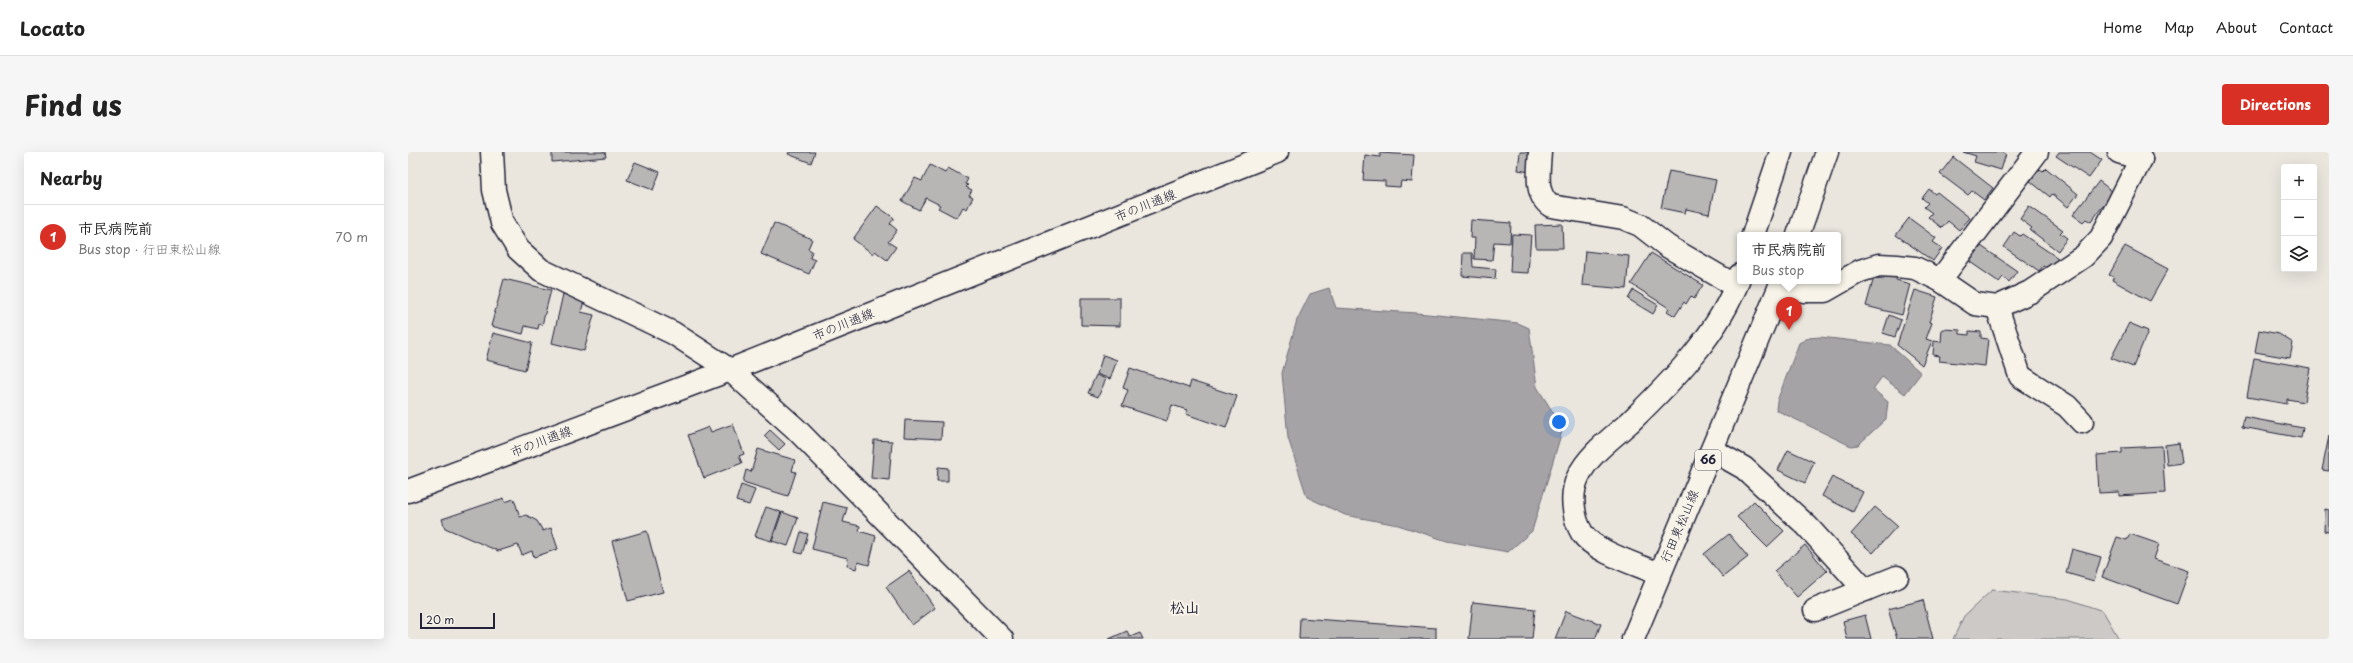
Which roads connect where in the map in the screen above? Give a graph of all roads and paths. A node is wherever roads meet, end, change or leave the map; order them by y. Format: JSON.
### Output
{"nodes":[{"id":1,"x":492,"y":152,"type":"edge"},
{"id":2,"x":1277,"y":152,"type":"edge"},
{"id":3,"x":1540,"y":152,"type":"edge"},
{"id":4,"x":1781,"y":152,"type":"edge"},
{"id":5,"x":1827,"y":152,"type":"edge"},
{"id":6,"x":2037,"y":152,"type":"edge"},
{"id":7,"x":2120,"y":152,"type":"edge"},
{"id":8,"x":2139,"y":155,"type":"edge"},
{"id":9,"x":1755,"y":232,"type":"edge"},
{"id":10,"x":1799,"y":232,"type":"edge"},
{"id":11,"x":1940,"y":280,"type":"junction"},
{"id":12,"x":1737,"y":281,"type":"edge"},
{"id":13,"x":1841,"y":282,"type":"edge"},
{"id":14,"x":1737,"y":283,"type":"edge"},
{"id":15,"x":1780,"y":284,"type":"edge"},
{"id":16,"x":1786,"y":284,"type":"edge"},
{"id":17,"x":1837,"y":284,"type":"edge"},
{"id":18,"x":1997,"y":307,"type":"junction"},
{"id":19,"x":730,"y":370,"type":"junction"},
{"id":20,"x":2082,"y":422,"type":"dead end"},
{"id":21,"x":1712,"y":450,"type":"junction"},
{"id":22,"x":408,"y":491,"type":"edge"},
{"id":23,"x":1659,"y":574,"type":"junction"},
{"id":24,"x":1897,"y":577,"type":"dead end"},
{"id":25,"x":1865,"y":590,"type":"junction"},
{"id":26,"x":1815,"y":610,"type":"dead end"},
{"id":27,"x":1002,"y":639,"type":"edge"},
{"id":28,"x":1633,"y":639,"type":"edge"}],
"edges":[{"from":1,"to":19,"type":"street"},
{"from":2,"to":19,"type":"street","name":"市の川通線"},
{"from":3,"to":12,"type":"street"},
{"from":4,"to":9,"type":"street"},
{"from":5,"to":10,"type":"street"},
{"from":6,"to":11,"type":"street"},
{"from":7,"to":8,"type":"street"},
{"from":8,"to":18,"type":"street"},
{"from":11,"to":13,"type":"street"},
{"from":11,"to":18,"type":"street"},
{"from":14,"to":23,"type":"street"},
{"from":15,"to":21,"type":"street","name":"行田東松山線","number":"66"},
{"from":16,"to":17,"type":"street"},
{"from":18,"to":20,"type":"street"},
{"from":19,"to":22,"type":"street","name":"市の川通線"},
{"from":19,"to":27,"type":"street"},
{"from":21,"to":23,"type":"street","name":"行田東松山線","number":"66"},
{"from":21,"to":25,"type":"street"},
{"from":23,"to":28,"type":"street","name":"行田東松山線","number":"66"},
{"from":24,"to":25,"type":"street"},
{"from":25,"to":26,"type":"street"}]}
